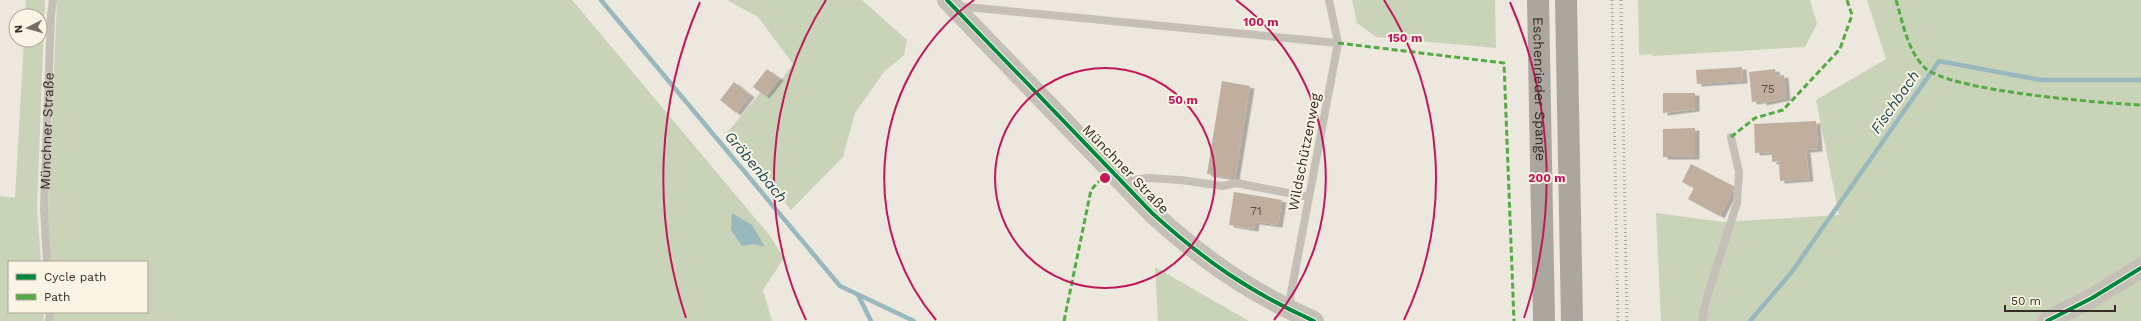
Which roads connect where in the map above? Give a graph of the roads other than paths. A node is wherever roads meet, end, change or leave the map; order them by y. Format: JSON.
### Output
{"nodes":[{"id":1,"x":53,"y":0,"type":"edge"},
{"id":2,"x":1329,"y":0,"type":"edge"},
{"id":3,"x":1538,"y":0,"type":"edge"},
{"id":4,"x":1566,"y":0,"type":"edge"},
{"id":5,"x":950,"y":3,"type":"edge"},
{"id":6,"x":1338,"y":43,"type":"junction"},
{"id":7,"x":1730,"y":137,"type":"dead end"},
{"id":8,"x":1123,"y":181,"type":"junction"},
{"id":9,"x":1309,"y":197,"type":"junction"},
{"id":10,"x":47,"y":261,"type":"edge"},
{"id":11,"x":2141,"y":268,"type":"edge"},
{"id":12,"x":1288,"y":309,"type":"junction"},
{"id":13,"x":1314,"y":321,"type":"edge"},
{"id":14,"x":1544,"y":321,"type":"edge"},
{"id":15,"x":1572,"y":321,"type":"edge"},
{"id":16,"x":1702,"y":321,"type":"edge"},
{"id":17,"x":2047,"y":321,"type":"edge"}],
"edges":[{"from":1,"to":10,"type":"lane","name":"Münchner Straße"},
{"from":2,"to":6,"type":"lane","name":"Wildschützenweg"},
{"from":3,"to":14,"type":"highway","name":"Eschenrieder Spange"},
{"from":4,"to":15,"type":"highway","name":"Eschenrieder Spange"},
{"from":5,"to":6,"type":"lane"},
{"from":5,"to":8,"type":"street","name":"Münchner Straße"},
{"from":6,"to":9,"type":"lane","name":"Wildschützenweg"},
{"from":7,"to":16,"type":"lane"},
{"from":8,"to":9,"type":"lane"},
{"from":8,"to":12,"type":"street","name":"Münchner Straße"},
{"from":9,"to":12,"type":"lane","name":"Wildschützenweg"},
{"from":11,"to":17,"type":"street"},
{"from":12,"to":13,"type":"street","name":"Münchner Straße"}]}
